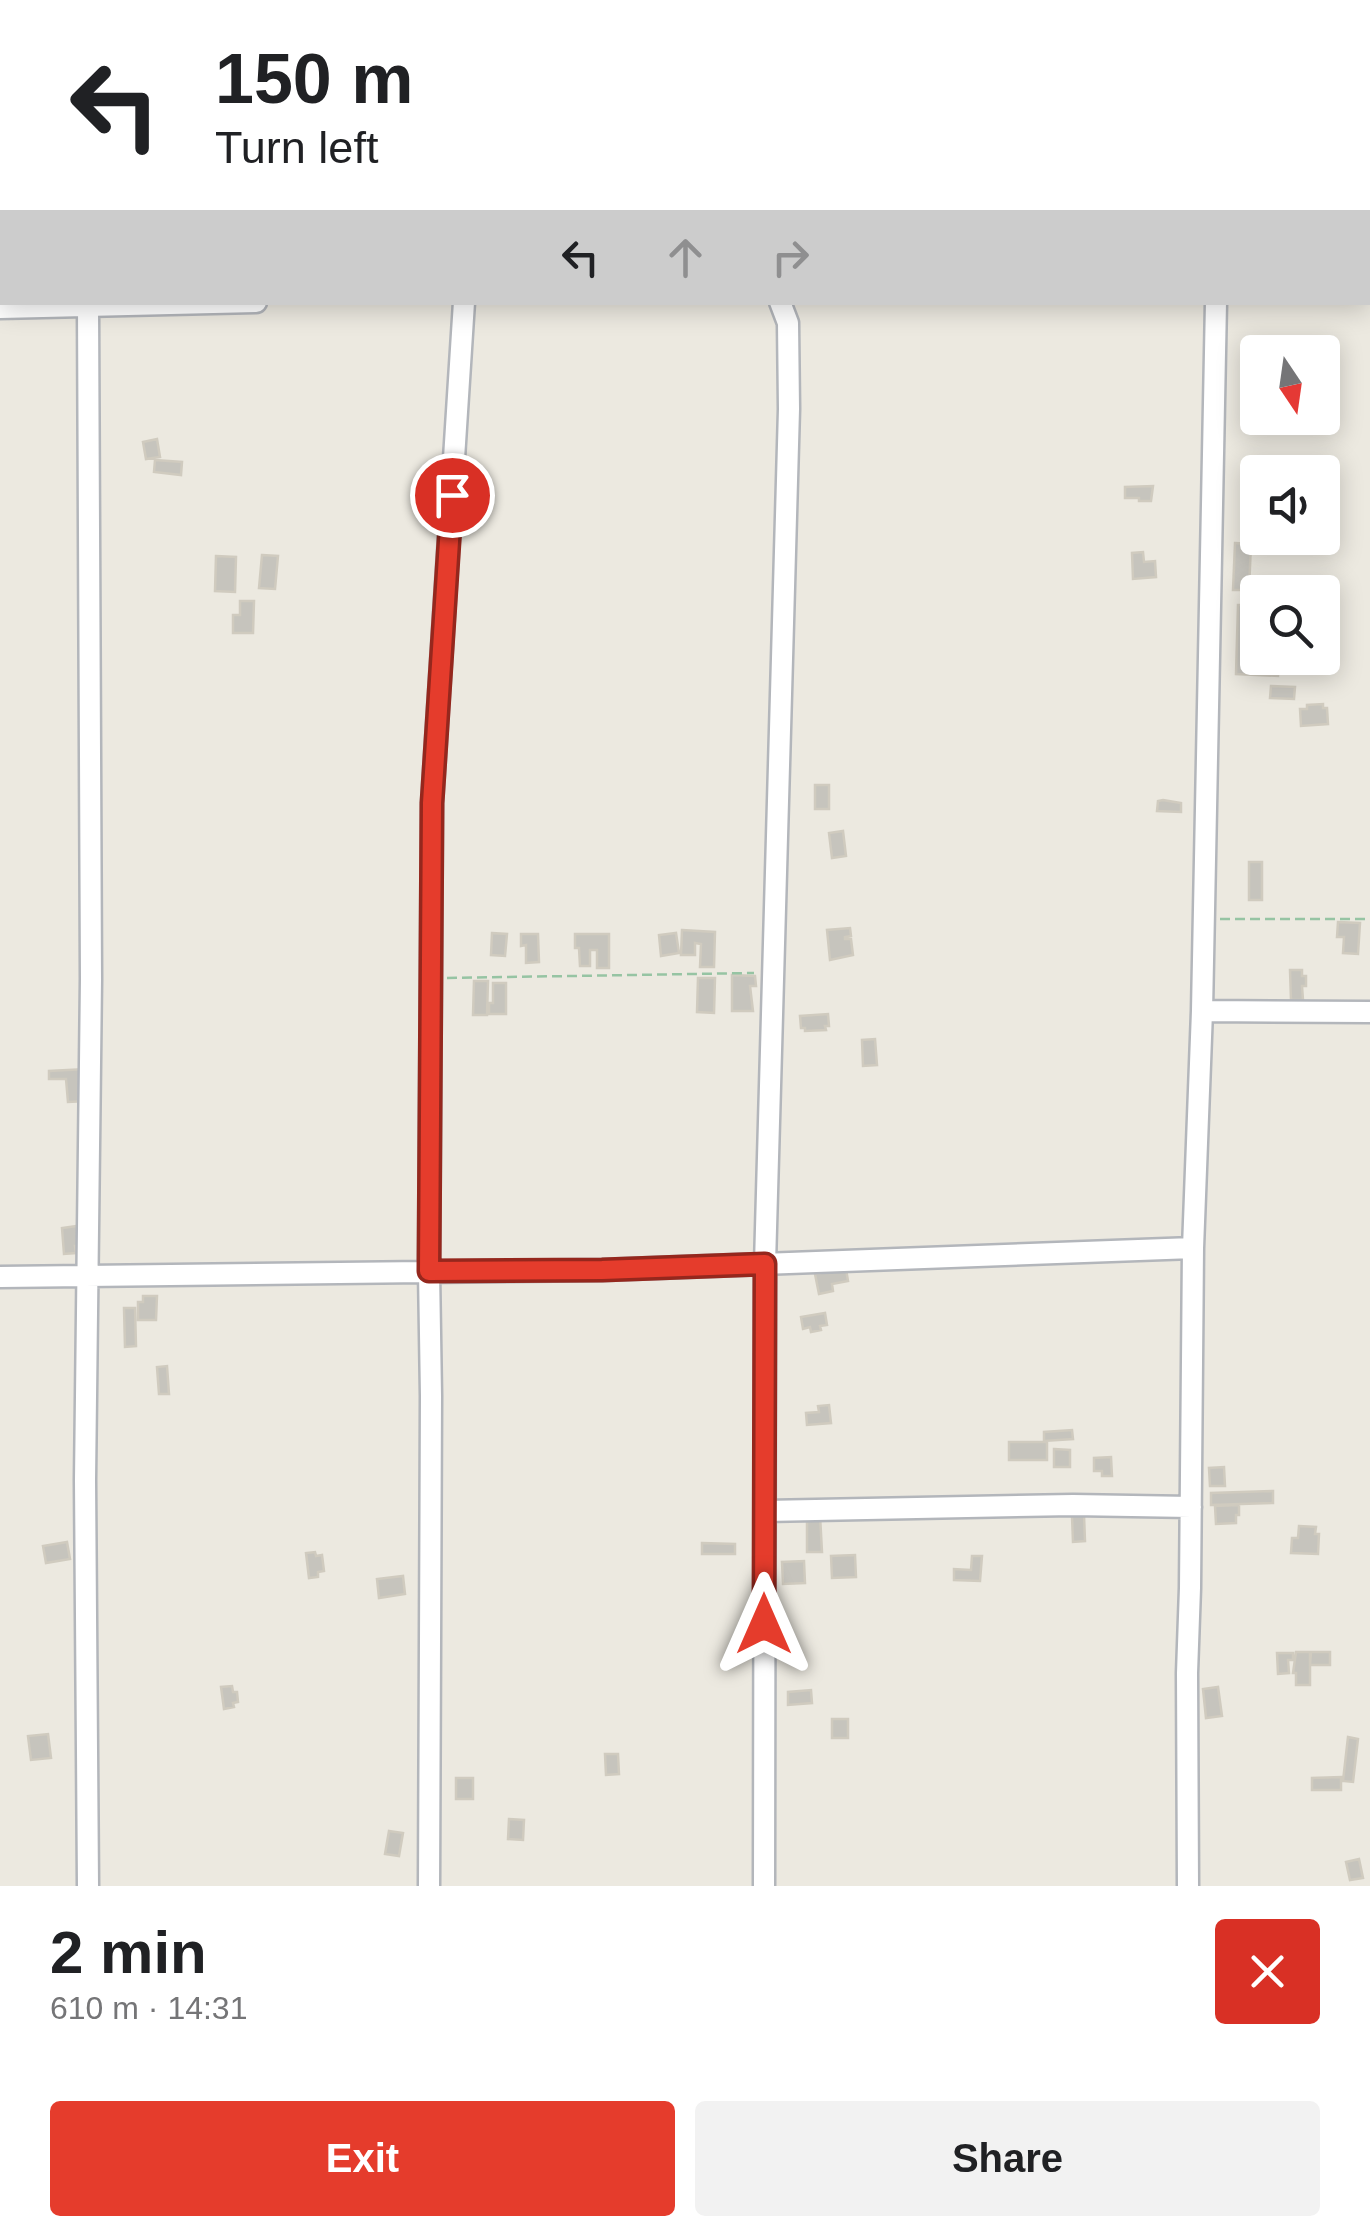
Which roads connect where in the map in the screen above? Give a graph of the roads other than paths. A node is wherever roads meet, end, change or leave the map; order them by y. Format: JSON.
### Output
{"nodes":[{"id":1,"x":130,"y":305,"type":"edge"},
{"id":2,"x":464,"y":305,"type":"edge"},
{"id":3,"x":781,"y":305,"type":"edge"},
{"id":4,"x":1216,"y":305,"type":"edge"},
{"id":5,"x":88,"y":306,"type":"junction"},
{"id":6,"x":0,"y":308,"type":"edge"},
{"id":7,"x":1202,"y":1011,"type":"junction"},
{"id":8,"x":1370,"y":1012,"type":"edge"},
{"id":9,"x":1192,"y":1248,"type":"junction"},
{"id":10,"x":765,"y":1264,"type":"junction"},
{"id":11,"x":429,"y":1271,"type":"junction"},
{"id":12,"x":86,"y":1276,"type":"junction"},
{"id":13,"x":0,"y":1277,"type":"edge"},
{"id":14,"x":1190,"y":1506,"type":"junction"},
{"id":15,"x":765,"y":1511,"type":"junction"},
{"id":16,"x":88,"y":1886,"type":"edge"},
{"id":17,"x":429,"y":1886,"type":"edge"},
{"id":18,"x":764,"y":1886,"type":"edge"},
{"id":19,"x":1188,"y":1886,"type":"edge"}],
"edges":[{"from":1,"to":5,"type":"street"},
{"from":2,"to":11,"type":"street"},
{"from":3,"to":10,"type":"street"},
{"from":4,"to":7,"type":"street"},
{"from":5,"to":6,"type":"street"},
{"from":5,"to":12,"type":"street"},
{"from":7,"to":8,"type":"street"},
{"from":7,"to":9,"type":"street"},
{"from":9,"to":10,"type":"street"},
{"from":9,"to":14,"type":"street"},
{"from":10,"to":11,"type":"street"},
{"from":10,"to":15,"type":"street"},
{"from":11,"to":12,"type":"street"},
{"from":11,"to":17,"type":"street"},
{"from":12,"to":13,"type":"street"},
{"from":12,"to":16,"type":"street"},
{"from":14,"to":15,"type":"street"},
{"from":14,"to":19,"type":"street"},
{"from":15,"to":18,"type":"street"}]}
